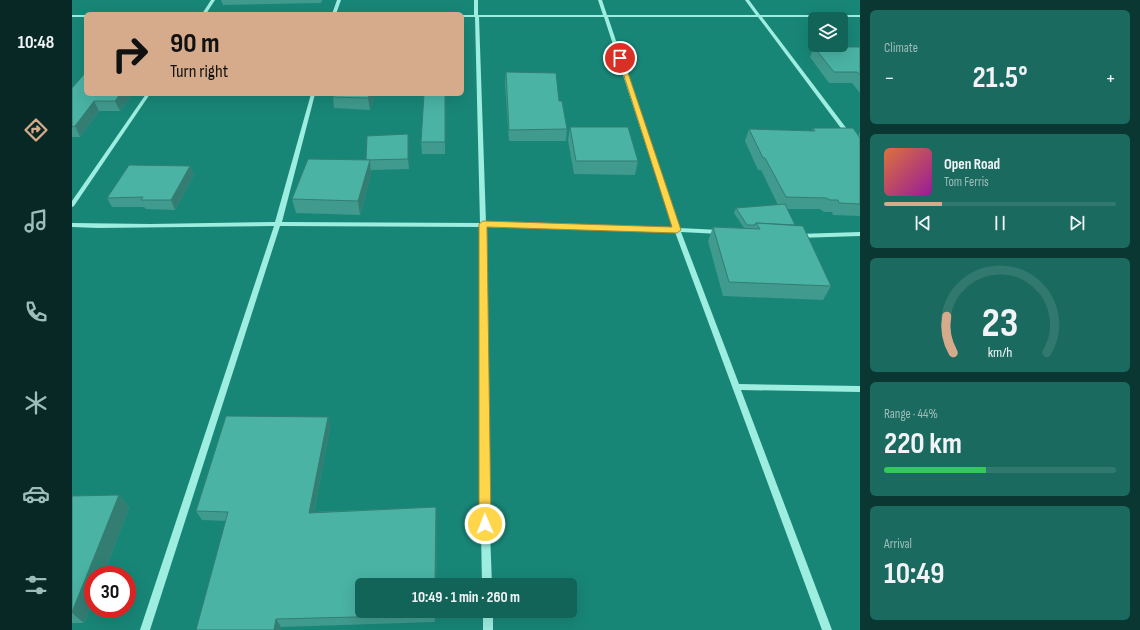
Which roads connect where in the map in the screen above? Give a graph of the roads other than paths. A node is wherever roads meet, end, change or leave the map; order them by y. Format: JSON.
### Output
{"nodes":[{"id":1,"x":212,"y":0,"type":"edge"},
{"id":2,"x":339,"y":0,"type":"edge"},
{"id":3,"x":476,"y":0,"type":"edge"},
{"id":4,"x":600,"y":0,"type":"edge"},
{"id":5,"x":747,"y":0,"type":"edge"},
{"id":6,"x":205,"y":12,"type":"edge"},
{"id":7,"x":335,"y":12,"type":"edge"},
{"id":8,"x":477,"y":15,"type":"junction"},
{"id":9,"x":606,"y":15,"type":"junction"},
{"id":10,"x":72,"y":16,"type":"edge"},
{"id":11,"x":84,"y":16,"type":"edge"},
{"id":12,"x":464,"y":16,"type":"edge"},
{"id":13,"x":759,"y":16,"type":"junction"},
{"id":14,"x":860,"y":16,"type":"edge"},
{"id":15,"x":147,"y":96,"type":"edge"},
{"id":16,"x":312,"y":96,"type":"edge"},
{"id":17,"x":851,"y":139,"type":"edge"},
{"id":18,"x":72,"y":205,"type":"edge"},
{"id":19,"x":278,"y":224,"type":"junction"},
{"id":20,"x":483,"y":224,"type":"junction"},
{"id":21,"x":72,"y":225,"type":"edge"},
{"id":22,"x":677,"y":230,"type":"junction"},
{"id":23,"x":730,"y":233,"type":"edge"},
{"id":24,"x":860,"y":234,"type":"edge"},
{"id":25,"x":790,"y":236,"type":"edge"},
{"id":26,"x":736,"y":387,"type":"junction"},
{"id":27,"x":860,"y":389,"type":"edge"},
{"id":28,"x":487,"y":578,"type":"edge"},
{"id":29,"x":488,"y":618,"type":"edge"},
{"id":30,"x":145,"y":630,"type":"edge"},
{"id":31,"x":488,"y":630,"type":"edge"},
{"id":32,"x":827,"y":630,"type":"edge"}],
"edges":[{"from":1,"to":6,"type":"street"},
{"from":2,"to":7,"type":"street"},
{"from":3,"to":8,"type":"street"},
{"from":4,"to":9,"type":"street"},
{"from":5,"to":13,"type":"street"},
{"from":8,"to":9,"type":"street"},
{"from":8,"to":12,"type":"street"},
{"from":8,"to":20,"type":"street"},
{"from":9,"to":13,"type":"street"},
{"from":9,"to":22,"type":"street"},
{"from":10,"to":11,"type":"street"},
{"from":13,"to":14,"type":"street"},
{"from":13,"to":17,"type":"street"},
{"from":15,"to":18,"type":"street"},
{"from":16,"to":19,"type":"street"},
{"from":19,"to":20,"type":"street"},
{"from":19,"to":21,"type":"street"},
{"from":19,"to":30,"type":"street"},
{"from":20,"to":22,"type":"street"},
{"from":20,"to":28,"type":"street"},
{"from":22,"to":23,"type":"street"},
{"from":22,"to":26,"type":"street"},
{"from":24,"to":25,"type":"street"},
{"from":26,"to":27,"type":"street"},
{"from":26,"to":32,"type":"street"},
{"from":29,"to":31,"type":"street"}]}
